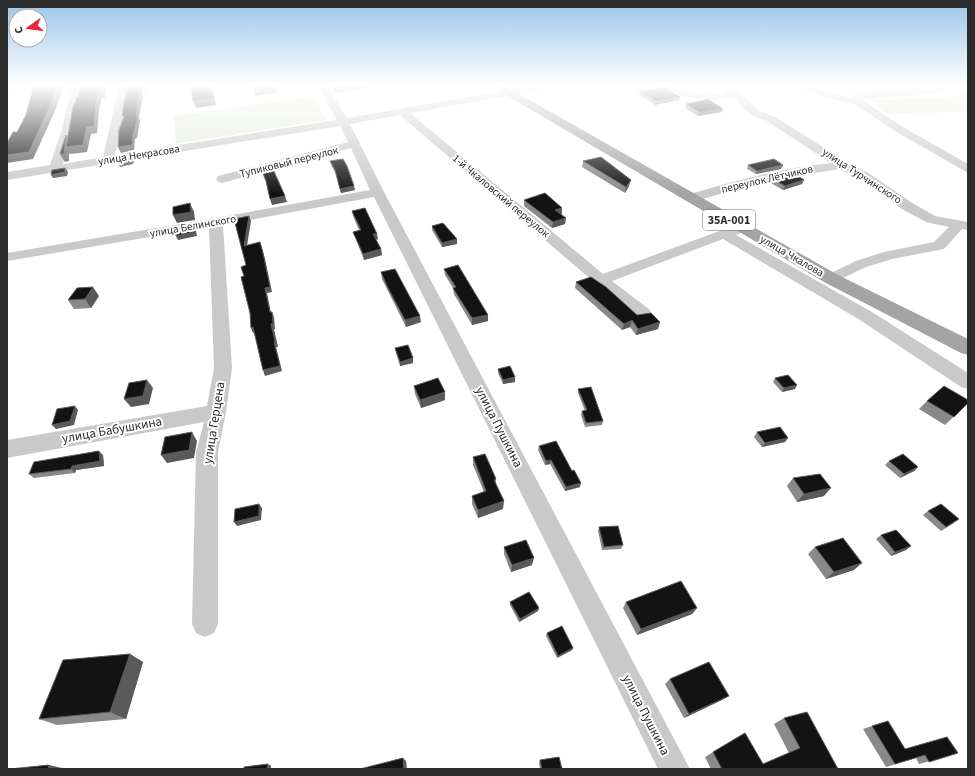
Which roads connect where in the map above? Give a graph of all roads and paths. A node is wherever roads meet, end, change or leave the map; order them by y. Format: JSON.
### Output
{"nodes":[{"id":1,"x":69,"y":121,"type":"edge"},
{"id":2,"x":116,"y":121,"type":"edge"},
{"id":3,"x":349,"y":121,"type":"edge"},
{"id":4,"x":413,"y":121,"type":"edge"},
{"id":5,"x":560,"y":121,"type":"edge"},
{"id":6,"x":775,"y":121,"type":"edge"},
{"id":7,"x":887,"y":121,"type":"edge"},
{"id":8,"x":344,"y":122,"type":"junction"},
{"id":9,"x":355,"y":144,"type":"junction"},
{"id":10,"x":108,"y":160,"type":"junction"},
{"id":11,"x":841,"y":165,"type":"junction"},
{"id":12,"x":55,"y":169,"type":"junction"},
{"id":13,"x":968,"y":169,"type":"edge"},
{"id":14,"x":7,"y":176,"type":"edge"},
{"id":15,"x":222,"y":179,"type":"dead end"},
{"id":16,"x":378,"y":192,"type":"junction"},
{"id":17,"x":692,"y":198,"type":"junction"},
{"id":18,"x":216,"y":222,"type":"junction"},
{"id":19,"x":963,"y":225,"type":"edge"},
{"id":20,"x":744,"y":227,"type":"junction"},
{"id":21,"x":726,"y":235,"type":"junction"},
{"id":22,"x":7,"y":258,"type":"edge"},
{"id":23,"x":834,"y":278,"type":"junction"},
{"id":24,"x":601,"y":280,"type":"junction"},
{"id":25,"x":644,"y":314,"type":"edge"},
{"id":26,"x":968,"y":343,"type":"edge"},
{"id":27,"x":968,"y":348,"type":"edge"},
{"id":28,"x":968,"y":382,"type":"edge"},
{"id":29,"x":216,"y":412,"type":"junction"},
{"id":30,"x":7,"y":449,"type":"edge"},
{"id":31,"x":205,"y":624,"type":"dead end"},
{"id":32,"x":674,"y":769,"type":"edge"}],
"edges":[{"from":1,"to":12,"type":"street"},
{"from":2,"to":10,"type":"street"},
{"from":3,"to":8,"type":"street","name":"улица Некрасова"},
{"from":4,"to":24,"type":"street","name":"1-й Чкаловский переулок"},
{"from":5,"to":17,"type":"main road","name":"улица Чкалова","number":"35А-001"},
{"from":6,"to":11,"type":"street","name":"улица Турчинского"},
{"from":7,"to":13,"type":"street"},
{"from":8,"to":9,"type":"street","name":"улица Пушкина"},
{"from":8,"to":10,"type":"street","name":"улица Некрасова"},
{"from":9,"to":15,"type":"street","name":"Тупиковый переулок"},
{"from":9,"to":16,"type":"street","name":"улица Пушкина"},
{"from":10,"to":12,"type":"street","name":"улица Некрасова"},
{"from":11,"to":17,"type":"street","name":"переулок Лётчиков"},
{"from":11,"to":19,"type":"street","name":"улица Турчинского"},
{"from":12,"to":14,"type":"street","name":"улица Некрасова"},
{"from":16,"to":18,"type":"street","name":"улица Белинского"},
{"from":16,"to":32,"type":"street","name":"улица Пушкина"},
{"from":17,"to":20,"type":"main road","name":"улица Чкалова","number":"35А-001"},
{"from":18,"to":22,"type":"street","name":"улица Белинского"},
{"from":18,"to":29,"type":"street","name":"улица Герцена"},
{"from":19,"to":23,"type":"street"},
{"from":20,"to":21,"type":"street"},
{"from":20,"to":23,"type":"main road","name":"улица Чкалова","number":"35А-001"},
{"from":21,"to":24,"type":"street"},
{"from":21,"to":28,"type":"street"},
{"from":23,"to":26,"type":"main road","name":"улица Чкалова","number":"35А-001"},
{"from":23,"to":27,"type":"main road","name":"улица Чкалова","number":"35А-001"},
{"from":24,"to":25,"type":"street","name":"1-й Чкаловский переулок"},
{"from":29,"to":30,"type":"street","name":"улица Бабушкина"},
{"from":29,"to":31,"type":"street","name":"улица Герцена"}]}
